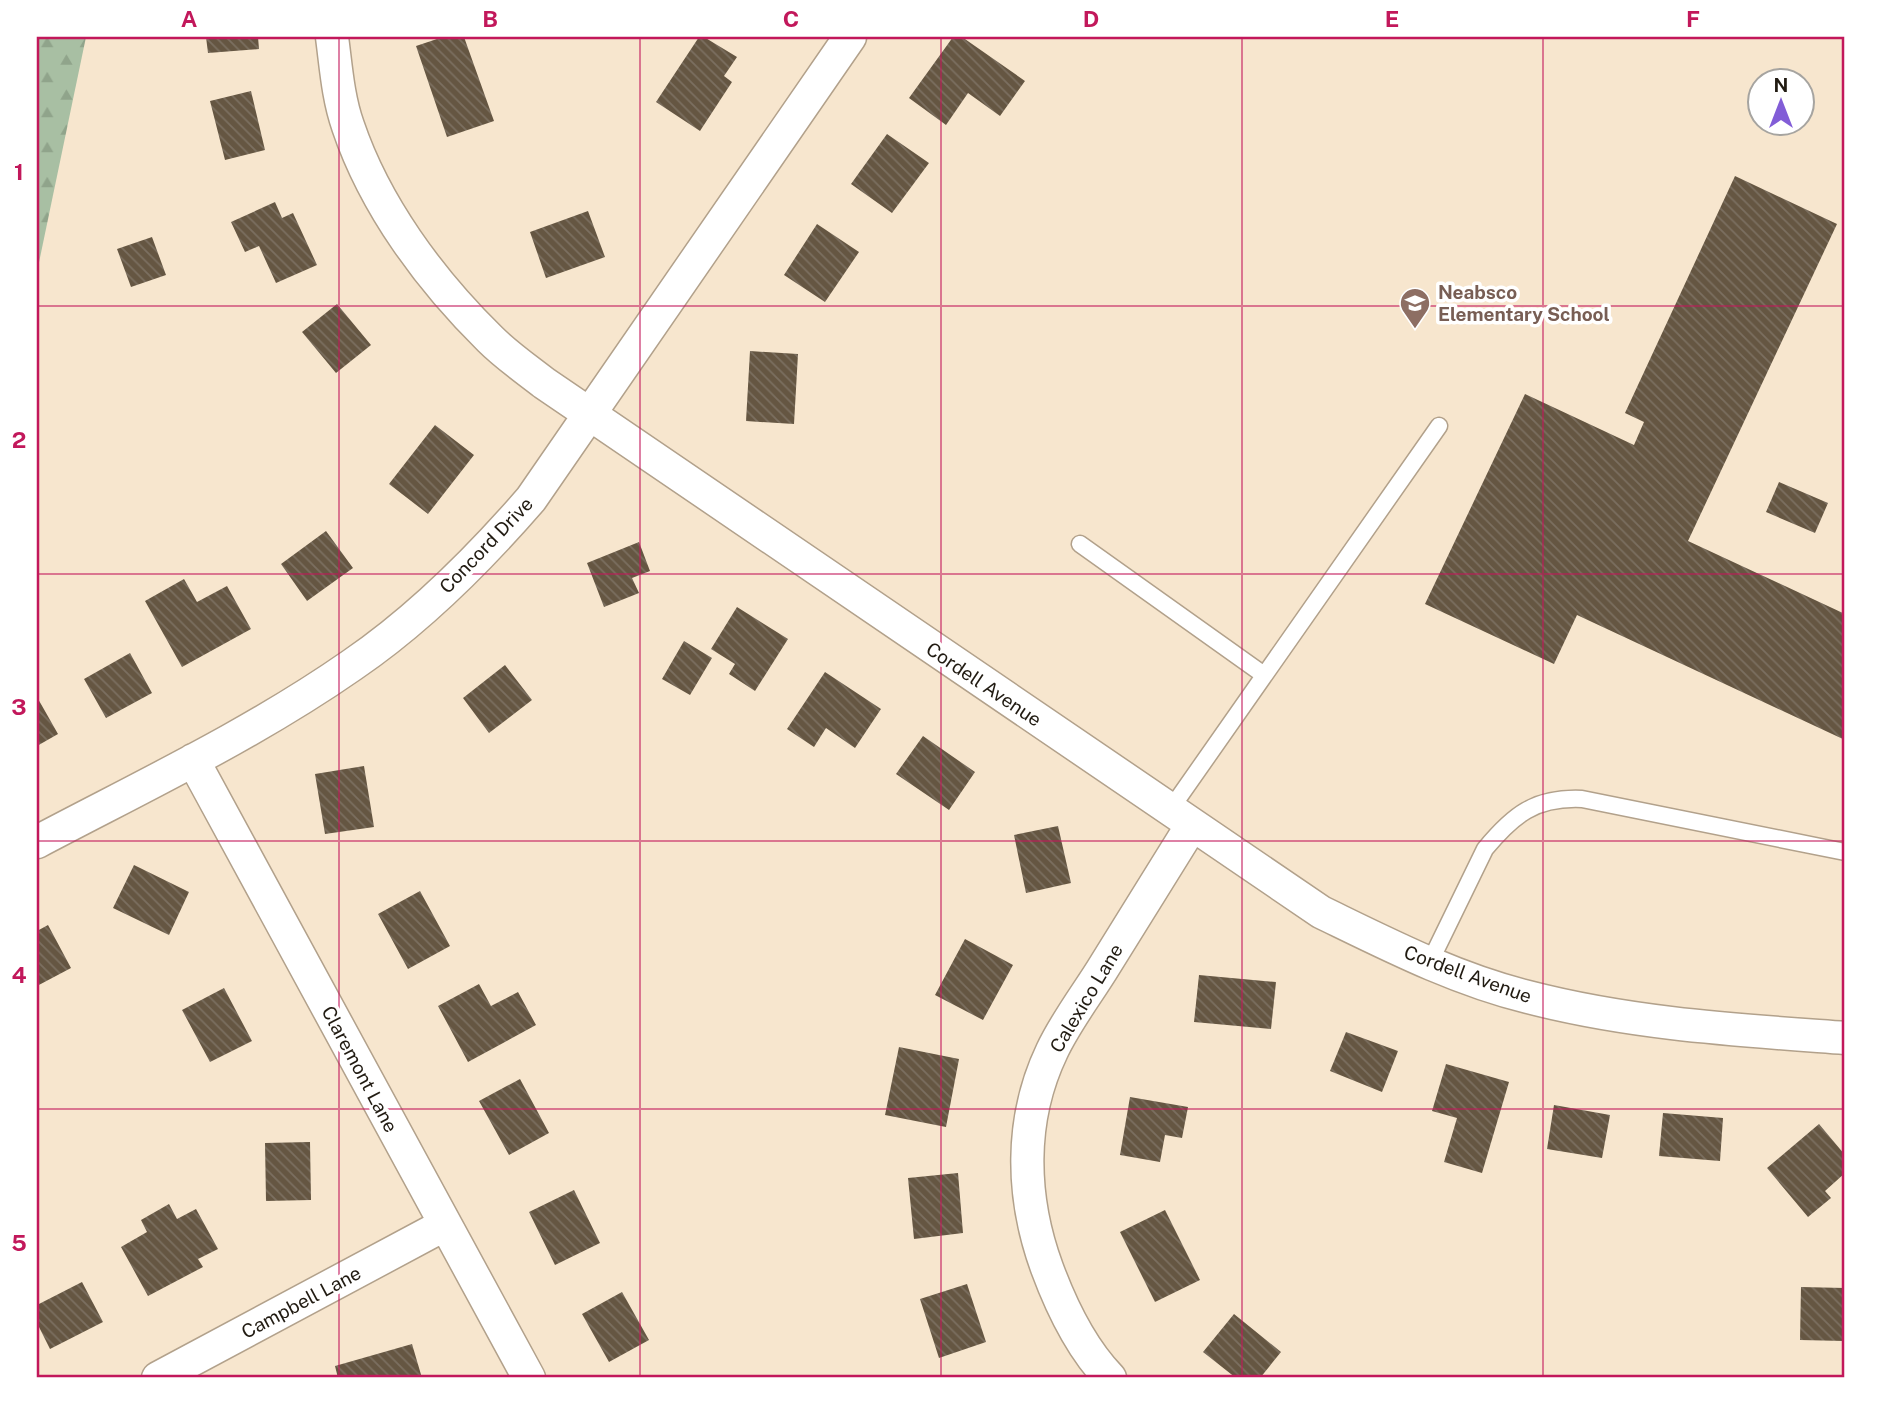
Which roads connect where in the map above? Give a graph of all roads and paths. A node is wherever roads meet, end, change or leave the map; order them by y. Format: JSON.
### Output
{"nodes":[{"id":1,"x":332,"y":37,"type":"edge"},
{"id":2,"x":850,"y":37,"type":"edge"},
{"id":3,"x":590,"y":415,"type":"junction"},
{"id":4,"x":1438,"y":426,"type":"dead end"},
{"id":5,"x":1080,"y":544,"type":"dead end"},
{"id":6,"x":1264,"y":675,"type":"junction"},
{"id":7,"x":193,"y":760,"type":"junction"},
{"id":8,"x":1181,"y":818,"type":"junction"},
{"id":9,"x":37,"y":842,"type":"edge"},
{"id":10,"x":1845,"y":852,"type":"edge"},
{"id":11,"x":1429,"y":964,"type":"junction"},
{"id":12,"x":1845,"y":1038,"type":"edge"},
{"id":13,"x":444,"y":1225,"type":"junction"},
{"id":14,"x":158,"y":1378,"type":"edge"},
{"id":15,"x":529,"y":1378,"type":"edge"},
{"id":16,"x":1110,"y":1378,"type":"edge"}],
"edges":[{"from":1,"to":3,"type":"street","name":"Cordell Avenue"},
{"from":2,"to":3,"type":"street","name":"Concord Drive"},
{"from":3,"to":7,"type":"street","name":"Concord Drive"},
{"from":3,"to":8,"type":"street","name":"Cordell Avenue"},
{"from":4,"to":6,"type":"lane"},
{"from":5,"to":6,"type":"lane"},
{"from":6,"to":8,"type":"lane"},
{"from":7,"to":9,"type":"street","name":"Concord Drive"},
{"from":7,"to":13,"type":"street","name":"Claremont Lane"},
{"from":8,"to":11,"type":"street","name":"Cordell Avenue"},
{"from":8,"to":16,"type":"street","name":"Calexico Lane"},
{"from":10,"to":11,"type":"lane"},
{"from":11,"to":12,"type":"street","name":"Cordell Avenue"},
{"from":13,"to":14,"type":"street","name":"Campbell Lane"},
{"from":13,"to":15,"type":"street","name":"Claremont Lane"}]}
